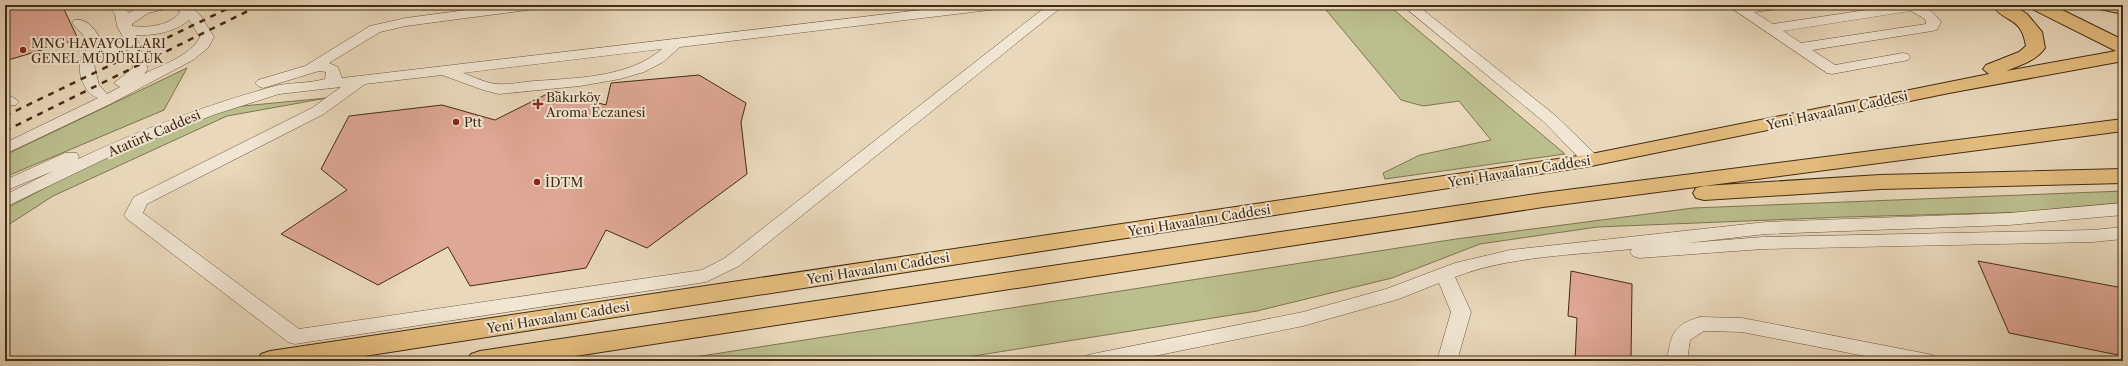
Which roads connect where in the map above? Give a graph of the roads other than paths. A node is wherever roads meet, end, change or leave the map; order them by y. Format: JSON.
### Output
{"nodes":[{"id":1,"x":115,"y":5,"type":"edge"},
{"id":2,"x":161,"y":5,"type":"edge"},
{"id":3,"x":165,"y":5,"type":"edge"},
{"id":4,"x":534,"y":5,"type":"edge"},
{"id":5,"x":998,"y":5,"type":"edge"},
{"id":6,"x":1057,"y":5,"type":"edge"},
{"id":7,"x":1409,"y":5,"type":"edge"},
{"id":8,"x":1778,"y":5,"type":"edge"},
{"id":9,"x":2001,"y":5,"type":"edge"},
{"id":10,"x":2038,"y":5,"type":"edge"},
{"id":11,"x":2058,"y":5,"type":"edge"},
{"id":12,"x":2106,"y":5,"type":"edge"},
{"id":13,"x":1912,"y":6,"type":"edge"},
{"id":14,"x":182,"y":8,"type":"edge"},
{"id":15,"x":1738,"y":8,"type":"edge"},
{"id":16,"x":2123,"y":9,"type":"edge"},
{"id":17,"x":79,"y":23,"type":"dead end"},
{"id":18,"x":125,"y":27,"type":"junction"},
{"id":19,"x":1770,"y":29,"type":"junction"},
{"id":20,"x":133,"y":43,"type":"junction"},
{"id":21,"x":676,"y":43,"type":"junction"},
{"id":22,"x":1799,"y":48,"type":"junction"},
{"id":23,"x":2122,"y":50,"type":"edge"},
{"id":24,"x":94,"y":51,"type":"junction"},
{"id":25,"x":1903,"y":57,"type":"dead end"},
{"id":26,"x":443,"y":71,"type":"junction"},
{"id":27,"x":361,"y":80,"type":"junction"},
{"id":28,"x":311,"y":81,"type":"junction"},
{"id":29,"x":1949,"y":87,"type":"junction"},
{"id":30,"x":100,"y":94,"type":"junction"},
{"id":31,"x":2123,"y":125,"type":"edge"},
{"id":32,"x":5,"y":143,"type":"edge"},
{"id":33,"x":5,"y":150,"type":"edge"},
{"id":34,"x":1591,"y":160,"type":"junction"},
{"id":35,"x":2123,"y":176,"type":"edge"},
{"id":36,"x":5,"y":186,"type":"edge"},
{"id":37,"x":1543,"y":200,"type":"junction"},
{"id":38,"x":5,"y":202,"type":"edge"},
{"id":39,"x":2123,"y":209,"type":"edge"},
{"id":40,"x":2123,"y":233,"type":"edge"},
{"id":41,"x":1485,"y":261,"type":"junction"},
{"id":42,"x":1445,"y":274,"type":"junction"},
{"id":43,"x":1888,"y":357,"type":"edge"},
{"id":44,"x":270,"y":361,"type":"edge"},
{"id":45,"x":480,"y":361,"type":"edge"},
{"id":46,"x":1092,"y":361,"type":"edge"},
{"id":47,"x":1447,"y":361,"type":"edge"},
{"id":48,"x":1677,"y":361,"type":"edge"},
{"id":49,"x":1928,"y":361,"type":"edge"}],
"edges":[{"from":1,"to":18,"type":"street"},
{"from":2,"to":3,"type":"street"},
{"from":2,"to":18,"type":"street"},
{"from":4,"to":28,"type":"street"},
{"from":5,"to":21,"type":"street"},
{"from":6,"to":27,"type":"street"},
{"from":7,"to":34,"type":"street"},
{"from":8,"to":15,"type":"street"},
{"from":9,"to":29,"type":"main road"},
{"from":10,"to":23,"type":"main road"},
{"from":11,"to":23,"type":"main road"},
{"from":12,"to":16,"type":"main road"},
{"from":13,"to":19,"type":"street"},
{"from":13,"to":22,"type":"street"},
{"from":14,"to":18,"type":"street"},
{"from":14,"to":33,"type":"street"},
{"from":15,"to":19,"type":"street"},
{"from":17,"to":24,"type":"street"},
{"from":18,"to":20,"type":"street"},
{"from":19,"to":22,"type":"street"},
{"from":20,"to":24,"type":"street"},
{"from":20,"to":30,"type":"street"},
{"from":21,"to":26,"type":"street"},
{"from":21,"to":26,"type":"street"},
{"from":22,"to":25,"type":"street"},
{"from":23,"to":29,"type":"main road","name":"Yeni Havaalanı Caddesi"},
{"from":24,"to":30,"type":"street"},
{"from":26,"to":27,"type":"street"},
{"from":27,"to":28,"type":"street"},
{"from":28,"to":36,"type":"street"},
{"from":28,"to":38,"type":"street","name":"Atatürk Caddesi"},
{"from":29,"to":34,"type":"main road","name":"Yeni Havaalanı Caddesi"},
{"from":30,"to":32,"type":"street"},
{"from":31,"to":37,"type":"main road"},
{"from":34,"to":44,"type":"main road","name":"Yeni Havaalanı Caddesi"},
{"from":35,"to":37,"type":"main road"},
{"from":37,"to":45,"type":"main road"},
{"from":39,"to":41,"type":"street"},
{"from":40,"to":41,"type":"street"},
{"from":41,"to":42,"type":"street"},
{"from":42,"to":46,"type":"street"},
{"from":42,"to":47,"type":"street"},
{"from":43,"to":48,"type":"street"},
{"from":43,"to":49,"type":"street"}]}
